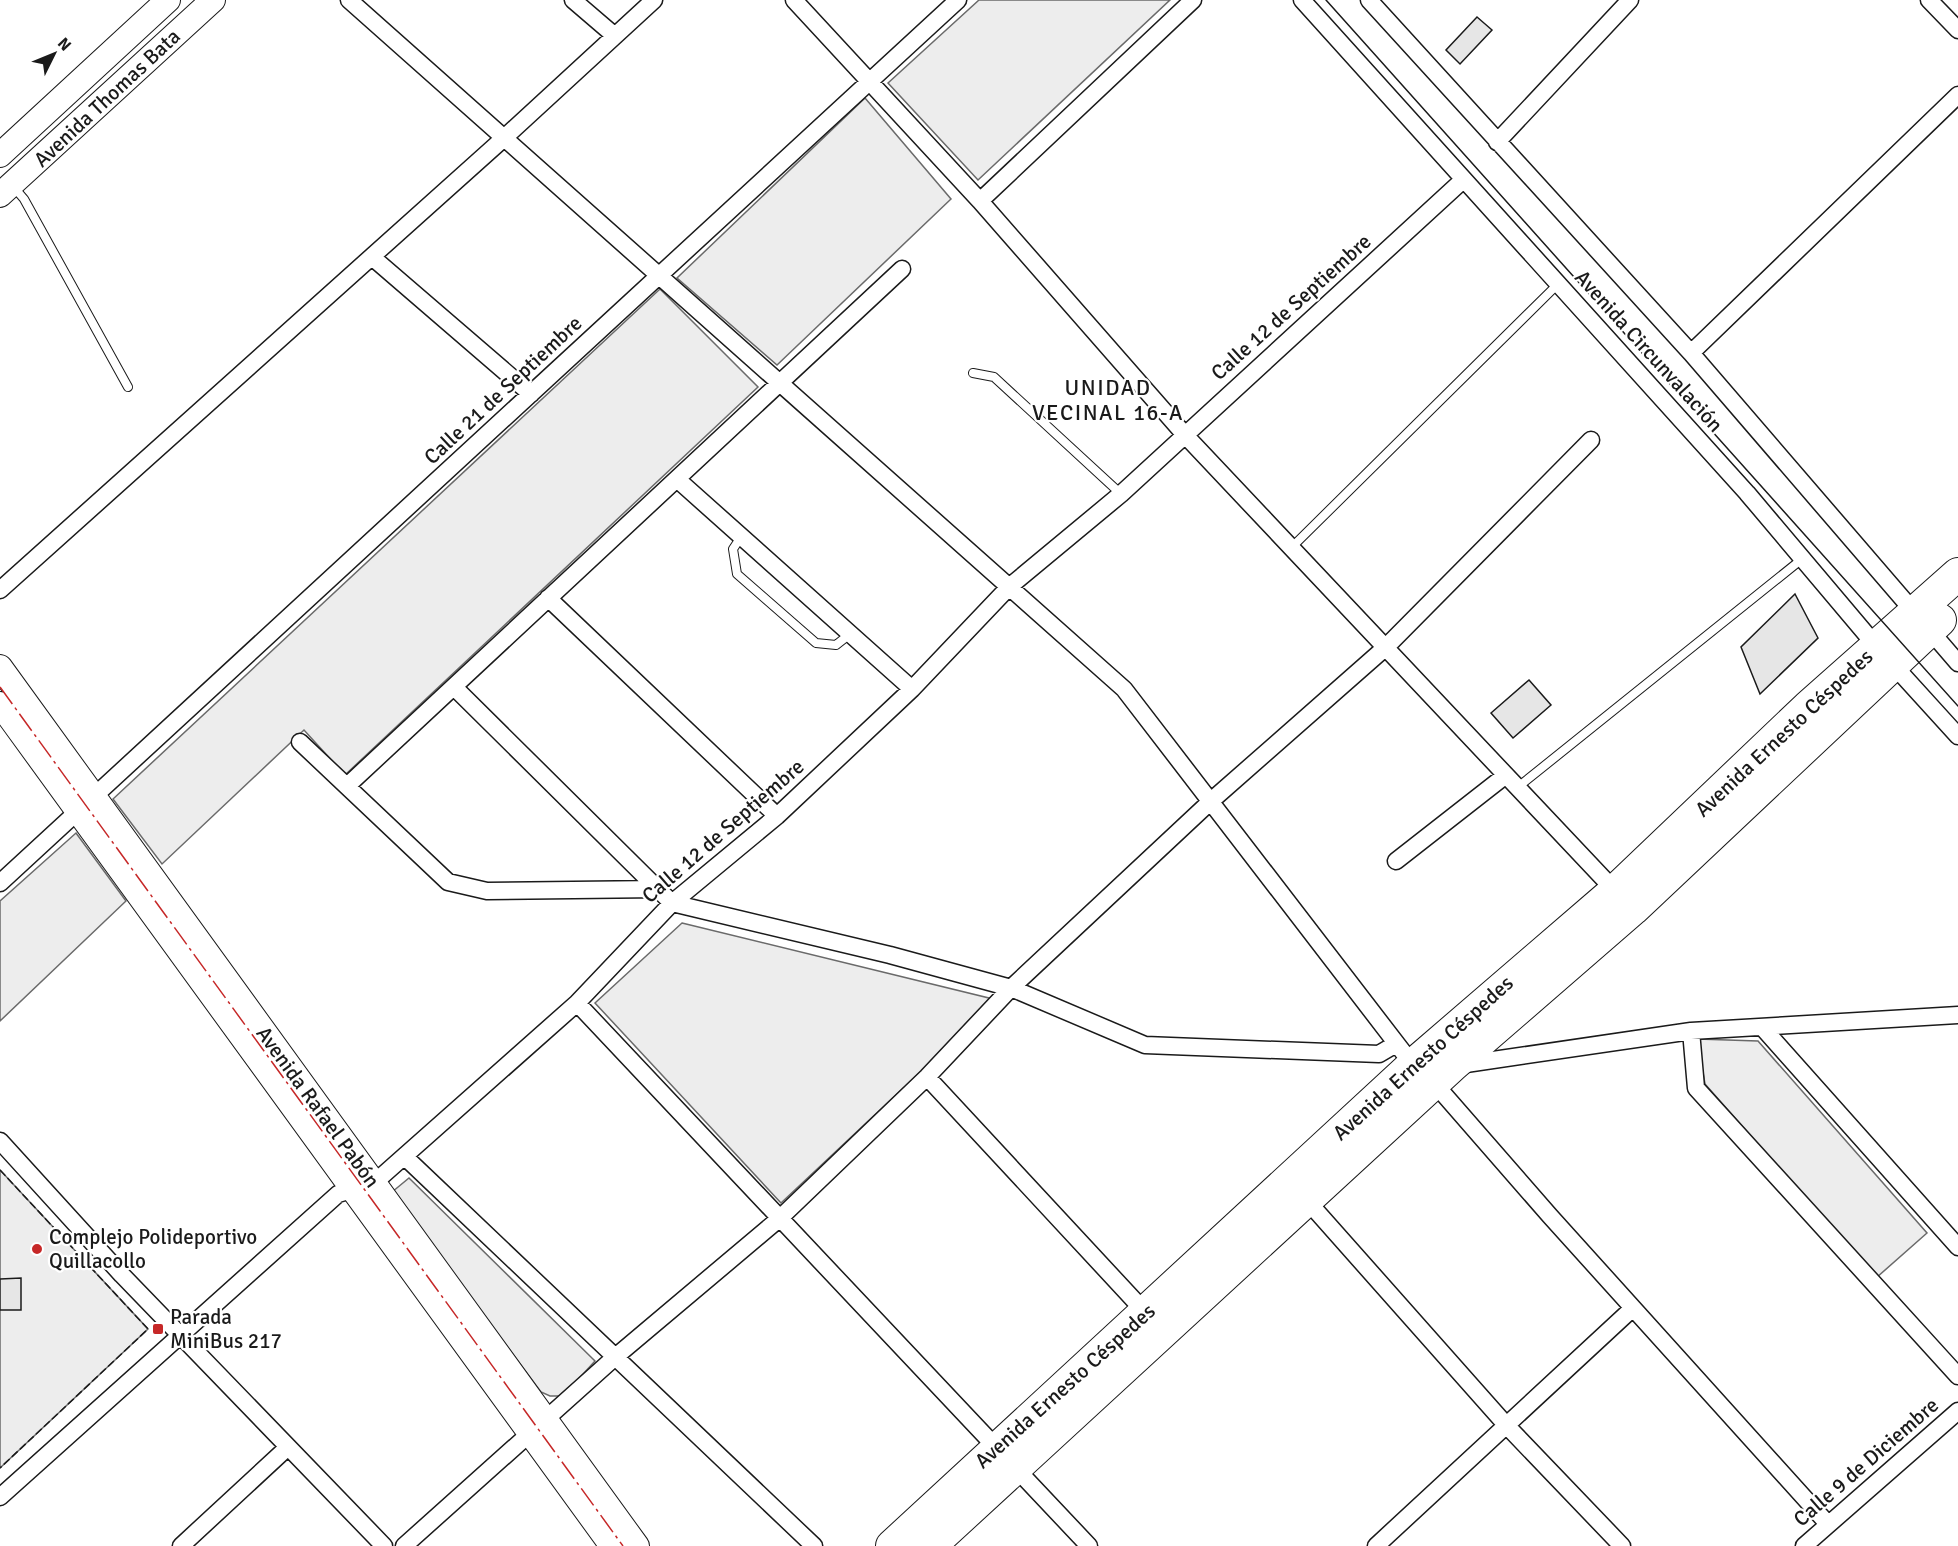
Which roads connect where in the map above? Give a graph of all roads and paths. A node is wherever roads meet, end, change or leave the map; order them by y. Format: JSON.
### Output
{"nodes":[{"id":1,"x":168,"y":0,"type":"edge"},
{"id":2,"x":213,"y":0,"type":"edge"},
{"id":3,"x":349,"y":0,"type":"edge"},
{"id":4,"x":573,"y":0,"type":"edge"},
{"id":5,"x":654,"y":0,"type":"edge"},
{"id":6,"x":794,"y":0,"type":"edge"},
{"id":7,"x":958,"y":0,"type":"edge"},
{"id":8,"x":1193,"y":0,"type":"edge"},
{"id":9,"x":1302,"y":0,"type":"edge"},
{"id":10,"x":1369,"y":0,"type":"edge"},
{"id":11,"x":1630,"y":0,"type":"edge"},
{"id":12,"x":1929,"y":0,"type":"edge"},
{"id":13,"x":1958,"y":30,"type":"edge"},
{"id":14,"x":615,"y":36,"type":"junction"},
{"id":15,"x":868,"y":82,"type":"junction"},
{"id":16,"x":1958,"y":95,"type":"edge"},
{"id":17,"x":504,"y":138,"type":"junction"},
{"id":18,"x":1497,"y":142,"type":"junction"},
{"id":19,"x":0,"y":155,"type":"edge"},
{"id":20,"x":1463,"y":180,"type":"junction"},
{"id":21,"x":6,"y":190,"type":"edge"},
{"id":22,"x":981,"y":201,"type":"junction"},
{"id":23,"x":372,"y":257,"type":"junction"},
{"id":24,"x":902,"y":269,"type":"dead end"},
{"id":25,"x":659,"y":276,"type":"junction"},
{"id":26,"x":1558,"y":284,"type":"junction"},
{"id":27,"x":1691,"y":353,"type":"junction"},
{"id":28,"x":973,"y":373,"type":"dead end"},
{"id":29,"x":781,"y":384,"type":"junction"},
{"id":30,"x":128,"y":387,"type":"dead end"},
{"id":31,"x":531,"y":394,"type":"junction"},
{"id":32,"x":1185,"y":435,"type":"junction"},
{"id":33,"x":1592,"y":440,"type":"dead end"},
{"id":34,"x":678,"y":480,"type":"junction"},
{"id":35,"x":1121,"y":494,"type":"junction"},
{"id":36,"x":741,"y":537,"type":"junction"},
{"id":37,"x":1291,"y":548,"type":"junction"},
{"id":38,"x":1802,"y":559,"type":"junction"},
{"id":39,"x":1958,"y":574,"type":"edge"},
{"id":40,"x":1009,"y":587,"type":"junction"},
{"id":41,"x":0,"y":590,"type":"edge"},
{"id":42,"x":548,"y":598,"type":"junction"},
{"id":43,"x":1958,"y":604,"type":"edge"},
{"id":44,"x":1922,"y":622,"type":"junction"},
{"id":45,"x":850,"y":634,"type":"junction"},
{"id":46,"x":1386,"y":647,"type":"junction"},
{"id":47,"x":1885,"y":655,"type":"junction"},
{"id":48,"x":1958,"y":663,"type":"edge"},
{"id":49,"x":0,"y":667,"type":"edge"},
{"id":50,"x":454,"y":687,"type":"junction"},
{"id":51,"x":912,"y":689,"type":"junction"},
{"id":52,"x":0,"y":704,"type":"edge"},
{"id":53,"x":1958,"y":736,"type":"edge"},
{"id":54,"x":300,"y":742,"type":"dead end"},
{"id":55,"x":1512,"y":781,"type":"junction"},
{"id":56,"x":347,"y":786,"type":"junction"},
{"id":57,"x":1211,"y":801,"type":"junction"},
{"id":58,"x":85,"y":805,"type":"junction"},
{"id":59,"x":777,"y":816,"type":"junction"},
{"id":60,"x":1396,"y":861,"type":"dead end"},
{"id":61,"x":0,"y":883,"type":"edge"},
{"id":62,"x":660,"y":889,"type":"junction"},
{"id":63,"x":1624,"y":900,"type":"junction"},
{"id":64,"x":672,"y":903,"type":"junction"},
{"id":65,"x":1011,"y":988,"type":"junction"},
{"id":66,"x":577,"y":1003,"type":"junction"},
{"id":67,"x":1958,"y":1015,"type":"edge"},
{"id":68,"x":1762,"y":1026,"type":"junction"},
{"id":69,"x":1690,"y":1031,"type":"junction"},
{"id":70,"x":1424,"y":1064,"type":"junction"},
{"id":71,"x":927,"y":1077,"type":"junction"},
{"id":72,"x":0,"y":1141,"type":"edge"},
{"id":73,"x":405,"y":1157,"type":"junction"},
{"id":74,"x":364,"y":1186,"type":"junction"},
{"id":75,"x":1297,"y":1190,"type":"junction"},
{"id":76,"x":779,"y":1219,"type":"junction"},
{"id":77,"x":1958,"y":1247,"type":"edge"},
{"id":78,"x":1633,"y":1308,"type":"junction"},
{"id":79,"x":1146,"y":1313,"type":"junction"},
{"id":80,"x":181,"y":1334,"type":"junction"},
{"id":81,"x":614,"y":1358,"type":"junction"},
{"id":82,"x":1958,"y":1376,"type":"edge"},
{"id":83,"x":1958,"y":1411,"type":"edge"},
{"id":84,"x":1507,"y":1426,"type":"junction"},
{"id":85,"x":539,"y":1427,"type":"junction"},
{"id":86,"x":288,"y":1447,"type":"junction"},
{"id":87,"x":1007,"y":1458,"type":"junction"},
{"id":88,"x":0,"y":1497,"type":"edge"},
{"id":89,"x":1828,"y":1524,"type":"junction"},
{"id":90,"x":181,"y":1546,"type":"edge"},
{"id":91,"x":384,"y":1546,"type":"edge"},
{"id":92,"x":404,"y":1546,"type":"edge"},
{"id":93,"x":612,"y":1546,"type":"edge"},
{"id":94,"x":637,"y":1546,"type":"edge"},
{"id":95,"x":814,"y":1546,"type":"edge"},
{"id":96,"x":892,"y":1546,"type":"edge"},
{"id":97,"x":930,"y":1546,"type":"edge"},
{"id":98,"x":1089,"y":1546,"type":"edge"},
{"id":99,"x":1376,"y":1546,"type":"edge"},
{"id":100,"x":1622,"y":1546,"type":"edge"},
{"id":101,"x":1803,"y":1546,"type":"edge"}],
"edges":[{"from":1,"to":19,"type":"main road","name":"Avenida Thomas Bata"},
{"from":2,"to":21,"type":"main road","name":"Avenida Thomas Bata"},
{"from":3,"to":17,"type":"street"},
{"from":4,"to":14,"type":"street"},
{"from":5,"to":14,"type":"street"},
{"from":6,"to":15,"type":"street"},
{"from":7,"to":15,"type":"street","name":"Calle 21 de Septiembre"},
{"from":8,"to":22,"type":"street"},
{"from":9,"to":20,"type":"street","name":"Avenida Circunvalación"},
{"from":10,"to":18,"type":"street","name":"Avenida Circunvalación"},
{"from":11,"to":18,"type":"street"},
{"from":12,"to":13,"type":"street"},
{"from":14,"to":17,"type":"street"},
{"from":15,"to":22,"type":"street"},
{"from":15,"to":25,"type":"street","name":"Calle 21 de Septiembre"},
{"from":16,"to":27,"type":"street"},
{"from":17,"to":23,"type":"street"},
{"from":17,"to":25,"type":"street"},
{"from":18,"to":27,"type":"street","name":"Avenida Circunvalación"},
{"from":20,"to":26,"type":"street","name":"Avenida Circunvalación"},
{"from":20,"to":32,"type":"street","name":"Calle 12 de Septiembre"},
{"from":21,"to":30,"type":"lane"},
{"from":22,"to":32,"type":"street"},
{"from":23,"to":31,"type":"street"},
{"from":23,"to":41,"type":"street"},
{"from":24,"to":29,"type":"street"},
{"from":25,"to":29,"type":"street"},
{"from":25,"to":31,"type":"street","name":"Calle 21 de Septiembre"},
{"from":26,"to":37,"type":"lane"},
{"from":26,"to":38,"type":"street","name":"Avenida Circunvalación"},
{"from":27,"to":44,"type":"street","name":"Avenida Circunvalación"},
{"from":28,"to":35,"type":"lane"},
{"from":29,"to":34,"type":"street"},
{"from":29,"to":40,"type":"street"},
{"from":31,"to":58,"type":"street","name":"Calle 21 de Septiembre"},
{"from":32,"to":35,"type":"street","name":"Calle 12 de Septiembre"},
{"from":32,"to":37,"type":"street"},
{"from":33,"to":46,"type":"street"},
{"from":34,"to":36,"type":"street"},
{"from":34,"to":42,"type":"street"},
{"from":35,"to":40,"type":"street","name":"Calle 12 de Septiembre"},
{"from":36,"to":45,"type":"street"},
{"from":36,"to":45,"type":"lane"},
{"from":37,"to":46,"type":"street"},
{"from":38,"to":47,"type":"street","name":"Avenida Circunvalación"},
{"from":38,"to":55,"type":"lane"},
{"from":39,"to":44,"type":"highway","name":"Avenida Ernesto Céspedes"},
{"from":40,"to":51,"type":"street","name":"Calle 12 de Septiembre"},
{"from":40,"to":57,"type":"street"},
{"from":42,"to":50,"type":"street"},
{"from":42,"to":59,"type":"street"},
{"from":43,"to":44,"type":"highway","name":"Avenida Ernesto Céspedes"},
{"from":44,"to":47,"type":"highway","name":"Avenida Ernesto Céspedes"},
{"from":44,"to":48,"type":"street","name":"Avenida Circunvalación"},
{"from":45,"to":51,"type":"street"},
{"from":46,"to":55,"type":"street"},
{"from":46,"to":57,"type":"street"},
{"from":47,"to":53,"type":"street","name":"Avenida Circunvalación"},
{"from":47,"to":63,"type":"highway","name":"Avenida Ernesto Céspedes"},
{"from":49,"to":58,"type":"main road","name":"Avenida Rafael Pabón"},
{"from":50,"to":56,"type":"street"},
{"from":50,"to":62,"type":"street"},
{"from":51,"to":59,"type":"street","name":"Calle 12 de Septiembre"},
{"from":52,"to":58,"type":"main road","name":"Avenida Rafael Pabón"},
{"from":54,"to":56,"type":"street"},
{"from":55,"to":60,"type":"street"},
{"from":55,"to":63,"type":"street"},
{"from":56,"to":62,"type":"street"},
{"from":57,"to":65,"type":"street"},
{"from":57,"to":70,"type":"street"},
{"from":58,"to":61,"type":"street","name":"Calle 21 de Septiembre"},
{"from":58,"to":74,"type":"main road","name":"Avenida Rafael Pabón"},
{"from":59,"to":64,"type":"street","name":"Calle 12 de Septiembre"},
{"from":62,"to":64,"type":"street"},
{"from":63,"to":70,"type":"highway","name":"Avenida Ernesto Céspedes"},
{"from":64,"to":65,"type":"street"},
{"from":64,"to":66,"type":"street","name":"Calle 12 de Septiembre"},
{"from":65,"to":70,"type":"street"},
{"from":65,"to":71,"type":"street"},
{"from":66,"to":73,"type":"street","name":"Calle 12 de Septiembre"},
{"from":66,"to":76,"type":"street"},
{"from":67,"to":68,"type":"street"},
{"from":68,"to":69,"type":"street"},
{"from":68,"to":77,"type":"street"},
{"from":69,"to":70,"type":"street"},
{"from":69,"to":82,"type":"street"},
{"from":70,"to":75,"type":"highway","name":"Avenida Ernesto Céspedes"},
{"from":70,"to":78,"type":"street"},
{"from":71,"to":76,"type":"street"},
{"from":71,"to":79,"type":"street"},
{"from":72,"to":80,"type":"street"},
{"from":73,"to":74,"type":"street","name":"Calle 12 de Septiembre"},
{"from":73,"to":81,"type":"street"},
{"from":74,"to":80,"type":"street","name":"Calle 12 de Septiembre"},
{"from":74,"to":85,"type":"main road","name":"Avenida Rafael Pabón"},
{"from":75,"to":79,"type":"highway","name":"Avenida Ernesto Céspedes"},
{"from":75,"to":84,"type":"street"},
{"from":75,"to":87,"type":"highway","name":"Avenida Ernesto Céspedes"},
{"from":76,"to":81,"type":"street"},
{"from":76,"to":87,"type":"street"},
{"from":78,"to":84,"type":"street"},
{"from":78,"to":89,"type":"street"},
{"from":79,"to":87,"type":"highway","name":"Avenida Ernesto Céspedes"},
{"from":80,"to":86,"type":"street"},
{"from":80,"to":88,"type":"street","name":"Calle 12 de Septiembre"},
{"from":81,"to":85,"type":"street"},
{"from":81,"to":95,"type":"street"},
{"from":83,"to":89,"type":"street","name":"Calle 9 de Diciembre"},
{"from":84,"to":99,"type":"street"},
{"from":84,"to":100,"type":"street"},
{"from":85,"to":92,"type":"street"},
{"from":85,"to":93,"type":"main road","name":"Avenida Rafael Pabón"},
{"from":85,"to":94,"type":"main road","name":"Avenida Rafael Pabón"},
{"from":86,"to":90,"type":"street"},
{"from":86,"to":91,"type":"street"},
{"from":87,"to":96,"type":"highway","name":"Avenida Ernesto Céspedes"},
{"from":87,"to":97,"type":"highway","name":"Avenida Ernesto Céspedes"},
{"from":87,"to":98,"type":"street"},
{"from":89,"to":101,"type":"street","name":"Calle 9 de Diciembre"}]}
